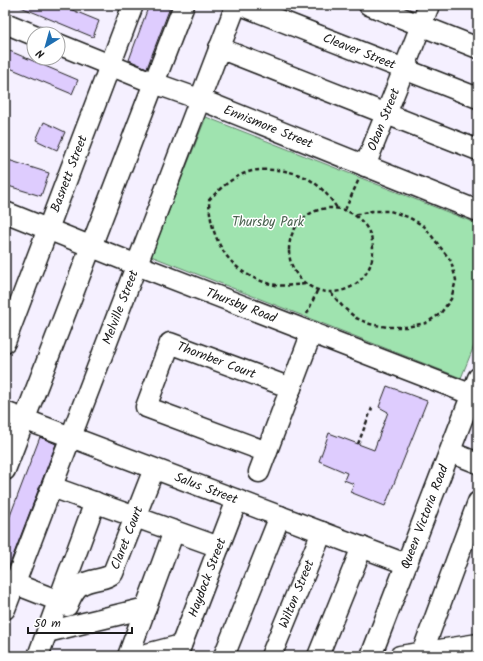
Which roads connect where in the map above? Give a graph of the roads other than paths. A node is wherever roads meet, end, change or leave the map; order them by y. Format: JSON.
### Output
{"nodes":[{"id":1,"x":133,"y":5,"type":"edge"},
{"id":2,"x":184,"y":5,"type":"edge"},
{"id":3,"x":236,"y":5,"type":"edge"},
{"id":4,"x":241,"y":5,"type":"edge"},
{"id":5,"x":369,"y":5,"type":"edge"},
{"id":6,"x":429,"y":5,"type":"edge"},
{"id":7,"x":5,"y":23,"type":"edge"},
{"id":8,"x":421,"y":25,"type":"junction"},
{"id":9,"x":26,"y":31,"type":"edge"},
{"id":10,"x":66,"y":47,"type":"edge"},
{"id":11,"x":219,"y":48,"type":"junction"},
{"id":12,"x":478,"y":48,"type":"edge"},
{"id":13,"x":110,"y":66,"type":"junction"},
{"id":14,"x":404,"y":69,"type":"junction"},
{"id":15,"x":154,"y":83,"type":"junction"},
{"id":16,"x":478,"y":98,"type":"edge"},
{"id":17,"x":199,"y":99,"type":"junction"},
{"id":18,"x":386,"y":114,"type":"junction"},
{"id":19,"x":478,"y":150,"type":"edge"},
{"id":20,"x":362,"y":172,"type":"junction"},
{"id":21,"x":5,"y":212,"type":"edge"},
{"id":22,"x":478,"y":212,"type":"edge"},
{"id":23,"x":48,"y":229,"type":"junction"},
{"id":24,"x":92,"y":246,"type":"junction"},
{"id":25,"x":137,"y":265,"type":"junction"},
{"id":26,"x":306,"y":330,"type":"junction"},
{"id":27,"x":5,"y":342,"type":"edge"},
{"id":28,"x":290,"y":388,"type":"junction"},
{"id":29,"x":476,"y":390,"type":"edge"},
{"id":30,"x":5,"y":412,"type":"edge"},
{"id":31,"x":24,"y":420,"type":"junction"},
{"id":32,"x":72,"y":437,"type":"junction"},
{"id":33,"x":267,"y":452,"type":"junction"},
{"id":34,"x":450,"y":452,"type":"junction"},
{"id":35,"x":478,"y":463,"type":"edge"},
{"id":36,"x":154,"y":468,"type":"junction"},
{"id":37,"x":5,"y":470,"type":"edge"},
{"id":38,"x":259,"y":472,"type":"dead end"},
{"id":39,"x":52,"y":487,"type":"junction"},
{"id":40,"x":237,"y":500,"type":"junction"},
{"id":41,"x":95,"y":502,"type":"junction"},
{"id":42,"x":478,"y":502,"type":"edge"},
{"id":43,"x":280,"y":516,"type":"junction"},
{"id":44,"x":136,"y":517,"type":"junction"},
{"id":45,"x":174,"y":531,"type":"junction"},
{"id":46,"x":322,"y":532,"type":"junction"},
{"id":47,"x":219,"y":547,"type":"junction"},
{"id":48,"x":362,"y":547,"type":"junction"},
{"id":49,"x":406,"y":564,"type":"junction"},
{"id":50,"x":10,"y":582,"type":"edge"},
{"id":51,"x":63,"y":603,"type":"junction"},
{"id":52,"x":146,"y":608,"type":"junction"},
{"id":53,"x":5,"y":609,"type":"edge"},
{"id":54,"x":47,"y":632,"type":"junction"},
{"id":55,"x":478,"y":644,"type":"edge"},
{"id":56,"x":179,"y":651,"type":"edge"},
{"id":57,"x":422,"y":653,"type":"junction"},
{"id":58,"x":38,"y":656,"type":"edge"},
{"id":59,"x":128,"y":656,"type":"edge"},
{"id":60,"x":139,"y":656,"type":"edge"},
{"id":61,"x":224,"y":656,"type":"edge"},
{"id":62,"x":271,"y":656,"type":"edge"},
{"id":63,"x":318,"y":656,"type":"edge"},
{"id":64,"x":371,"y":656,"type":"edge"},
{"id":65,"x":400,"y":656,"type":"edge"}],
"edges":[{"from":1,"to":13,"type":"street","name":"Basnett Street"},
{"from":2,"to":15,"type":"street"},
{"from":3,"to":11,"type":"street","name":"Melville Street"},
{"from":4,"to":14,"type":"street","name":"Cleaver Street"},
{"from":5,"to":8,"type":"street"},
{"from":6,"to":8,"type":"street","name":"Oban Street"},
{"from":7,"to":9,"type":"street"},
{"from":8,"to":12,"type":"street"},
{"from":8,"to":14,"type":"street","name":"Oban Street"},
{"from":10,"to":13,"type":"street","name":"Ennismore Street"},
{"from":11,"to":17,"type":"street","name":"Melville Street"},
{"from":11,"to":18,"type":"street"},
{"from":13,"to":15,"type":"street","name":"Ennismore Street"},
{"from":13,"to":23,"type":"street","name":"Basnett Street"},
{"from":14,"to":16,"type":"street","name":"Cleaver Street"},
{"from":14,"to":18,"type":"street","name":"Oban Street"},
{"from":15,"to":17,"type":"street","name":"Ennismore Street"},
{"from":15,"to":24,"type":"street"},
{"from":17,"to":20,"type":"street","name":"Ennismore Street"},
{"from":17,"to":25,"type":"street","name":"Melville Street"},
{"from":18,"to":19,"type":"street"},
{"from":18,"to":20,"type":"street","name":"Oban Street"},
{"from":20,"to":22,"type":"street","name":"Ennismore Street"},
{"from":21,"to":23,"type":"street","name":"Thursby Road"},
{"from":23,"to":24,"type":"street","name":"Thursby Road"},
{"from":23,"to":27,"type":"street","name":"Basnett Street"},
{"from":24,"to":25,"type":"street","name":"Thursby Road"},
{"from":24,"to":31,"type":"street"},
{"from":25,"to":26,"type":"street","name":"Thursby Road"},
{"from":25,"to":32,"type":"street","name":"Melville Street"},
{"from":26,"to":28,"type":"street"},
{"from":26,"to":29,"type":"street","name":"Thursby Road"},
{"from":28,"to":33,"type":"street"},
{"from":28,"to":33,"type":"street","name":"Thornber Court"},
{"from":29,"to":34,"type":"street","name":"Queen Victoria Road"},
{"from":30,"to":31,"type":"street","name":"Salus Street"},
{"from":31,"to":32,"type":"street","name":"Salus Street"},
{"from":31,"to":37,"type":"street"},
{"from":32,"to":36,"type":"street","name":"Salus Street"},
{"from":32,"to":39,"type":"street","name":"Melville Street"},
{"from":33,"to":38,"type":"street"},
{"from":34,"to":35,"type":"street"},
{"from":34,"to":49,"type":"street","name":"Queen Victoria Road"},
{"from":36,"to":40,"type":"street","name":"Salus Street"},
{"from":36,"to":44,"type":"street","name":"Claret Court"},
{"from":39,"to":41,"type":"street"},
{"from":39,"to":50,"type":"street","name":"Melville Street"},
{"from":40,"to":43,"type":"street","name":"Salus Street"},
{"from":40,"to":47,"type":"street","name":"Haydock Street"},
{"from":41,"to":44,"type":"street"},
{"from":41,"to":51,"type":"street"},
{"from":42,"to":57,"type":"street"},
{"from":43,"to":46,"type":"street","name":"Salus Street"},
{"from":43,"to":61,"type":"street"},
{"from":44,"to":45,"type":"street"},
{"from":44,"to":51,"type":"street","name":"Claret Court"},
{"from":45,"to":47,"type":"street"},
{"from":45,"to":52,"type":"street"},
{"from":46,"to":48,"type":"street","name":"Salus Street"},
{"from":46,"to":62,"type":"street","name":"Wilton Street"},
{"from":47,"to":56,"type":"street","name":"Haydock Street"},
{"from":48,"to":49,"type":"street","name":"Salus Street"},
{"from":48,"to":63,"type":"street"},
{"from":49,"to":64,"type":"street","name":"Queen Victoria Road"},
{"from":50,"to":51,"type":"street"},
{"from":50,"to":53,"type":"street","name":"Melville Street"},
{"from":51,"to":54,"type":"street"},
{"from":52,"to":54,"type":"street"},
{"from":52,"to":59,"type":"street"},
{"from":54,"to":58,"type":"street"},
{"from":55,"to":57,"type":"street"},
{"from":56,"to":60,"type":"street"},
{"from":57,"to":65,"type":"street"}]}
